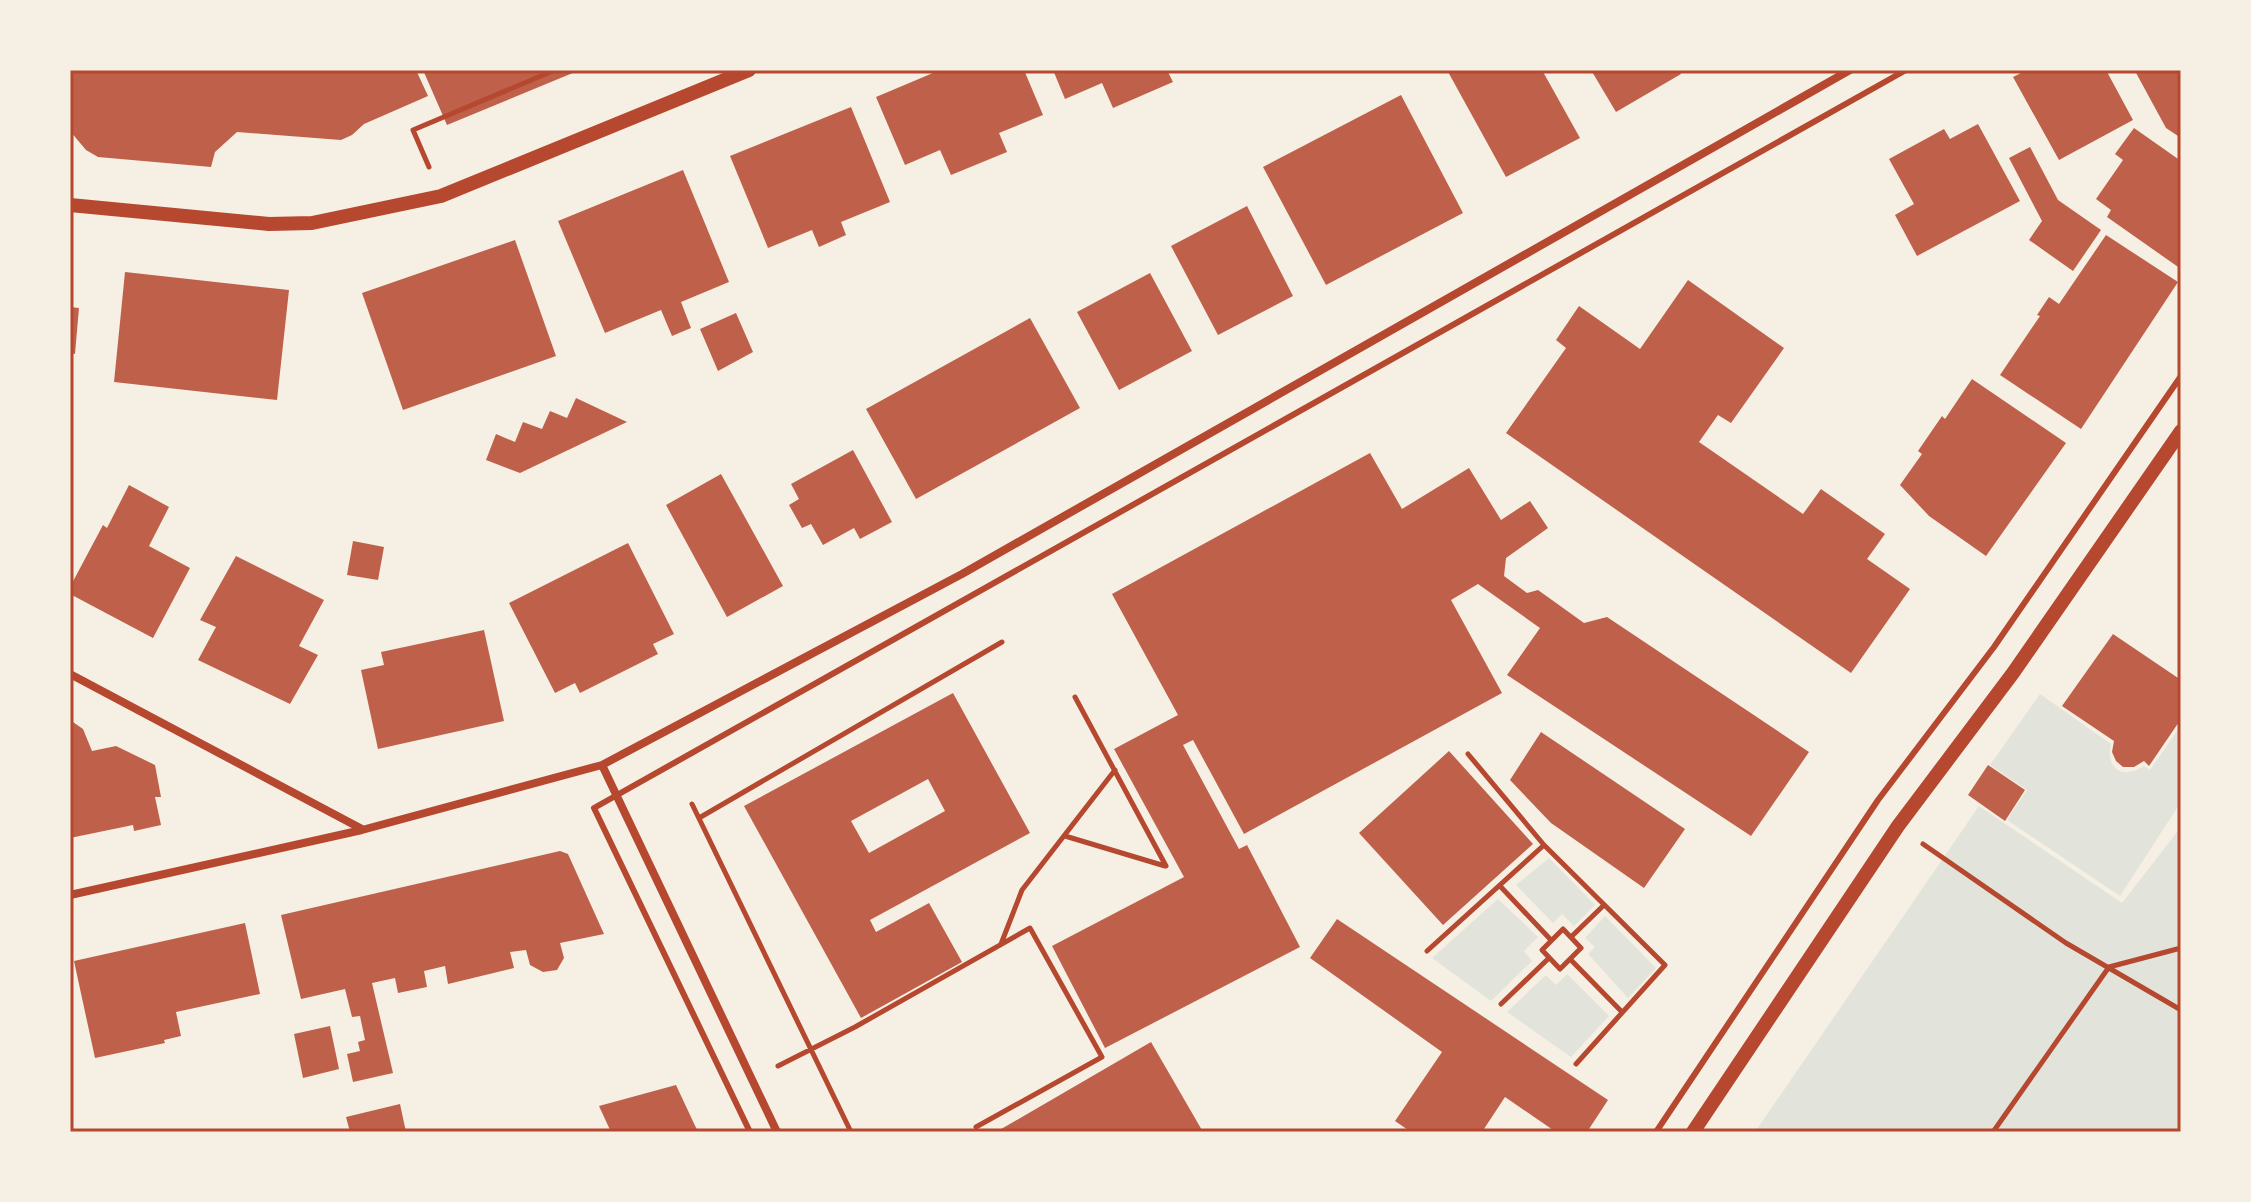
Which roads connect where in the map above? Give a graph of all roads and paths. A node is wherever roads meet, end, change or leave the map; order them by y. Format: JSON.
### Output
{"nodes":[{"id":1,"x":555,"y":70,"type":"edge"},
{"id":2,"x":749,"y":70,"type":"edge"},
{"id":3,"x":1850,"y":70,"type":"edge"},
{"id":4,"x":1906,"y":70,"type":"edge"},
{"id":5,"x":441,"y":196,"type":"junction"},
{"id":6,"x":70,"y":205,"type":"edge"},
{"id":7,"x":2181,"y":376,"type":"edge"},
{"id":8,"x":2181,"y":431,"type":"edge"},
{"id":9,"x":1002,"y":642,"type":"dead end"},
{"id":10,"x":70,"y":674,"type":"edge"},
{"id":11,"x":1075,"y":697,"type":"dead end"},
{"id":12,"x":1468,"y":754,"type":"dead end"},
{"id":13,"x":602,"y":765,"type":"junction"},
{"id":14,"x":1115,"y":770,"type":"junction"},
{"id":15,"x":617,"y":796,"type":"junction"},
{"id":16,"x":692,"y":804,"type":"dead end"},
{"id":17,"x":699,"y":818,"type":"junction"},
{"id":18,"x":362,"y":830,"type":"junction"},
{"id":19,"x":1065,"y":836,"type":"junction"},
{"id":20,"x":1544,"y":845,"type":"junction"},
{"id":21,"x":1937,"y":854,"type":"dead end"},
{"id":22,"x":1500,"y":886,"type":"junction"},
{"id":23,"x":70,"y":895,"type":"edge"},
{"id":24,"x":1604,"y":905,"type":"junction"},
{"id":25,"x":1571,"y":937,"type":"junction"},
{"id":26,"x":1551,"y":940,"type":"junction"},
{"id":27,"x":1000,"y":945,"type":"junction"},
{"id":28,"x":2181,"y":948,"type":"edge"},
{"id":29,"x":1427,"y":951,"type":"dead end"},
{"id":30,"x":1549,"y":958,"type":"junction"},
{"id":31,"x":1570,"y":959,"type":"junction"},
{"id":32,"x":2109,"y":967,"type":"junction"},
{"id":33,"x":1501,"y":1004,"type":"dead end"},
{"id":34,"x":2181,"y":1010,"type":"edge"},
{"id":35,"x":1622,"y":1012,"type":"junction"},
{"id":36,"x":812,"y":1050,"type":"junction"},
{"id":37,"x":1576,"y":1064,"type":"dead end"},
{"id":38,"x":752,"y":1079,"type":"junction"},
{"id":39,"x":976,"y":1127,"type":"dead end"},
{"id":40,"x":750,"y":1132,"type":"edge"},
{"id":41,"x":777,"y":1132,"type":"edge"},
{"id":42,"x":851,"y":1132,"type":"edge"},
{"id":43,"x":1656,"y":1132,"type":"edge"},
{"id":44,"x":1693,"y":1132,"type":"edge"},
{"id":45,"x":1993,"y":1132,"type":"edge"}],
"edges":[{"from":1,"to":5,"type":"path"},
{"from":2,"to":5,"type":"street"},
{"from":3,"to":13,"type":"street"},
{"from":4,"to":15,"type":"lane"},
{"from":5,"to":6,"type":"street"},
{"from":7,"to":43,"type":"lane"},
{"from":8,"to":44,"type":"street"},
{"from":9,"to":17,"type":"path"},
{"from":10,"to":18,"type":"street"},
{"from":11,"to":14,"type":"path"},
{"from":12,"to":20,"type":"path"},
{"from":13,"to":15,"type":"street"},
{"from":13,"to":18,"type":"street"},
{"from":14,"to":19,"type":"path"},
{"from":14,"to":19,"type":"path"},
{"from":15,"to":38,"type":"street"},
{"from":15,"to":40,"type":"lane"},
{"from":16,"to":17,"type":"path"},
{"from":17,"to":36,"type":"path"},
{"from":18,"to":23,"type":"street"},
{"from":19,"to":27,"type":"path"},
{"from":20,"to":22,"type":"path"},
{"from":20,"to":24,"type":"path"},
{"from":21,"to":32,"type":"path"},
{"from":22,"to":26,"type":"path"},
{"from":22,"to":29,"type":"path"},
{"from":24,"to":25,"type":"path"},
{"from":24,"to":35,"type":"path"},
{"from":25,"to":26,"type":"path"},
{"from":25,"to":31,"type":"path"},
{"from":26,"to":30,"type":"path"},
{"from":27,"to":36,"type":"path"},
{"from":27,"to":39,"type":"path"},
{"from":28,"to":32,"type":"path"},
{"from":30,"to":31,"type":"path"},
{"from":30,"to":33,"type":"path"},
{"from":31,"to":35,"type":"path"},
{"from":32,"to":34,"type":"path"},
{"from":32,"to":45,"type":"path"},
{"from":35,"to":37,"type":"path"},
{"from":36,"to":38,"type":"path"},
{"from":36,"to":42,"type":"path"},
{"from":38,"to":41,"type":"street"}]}
